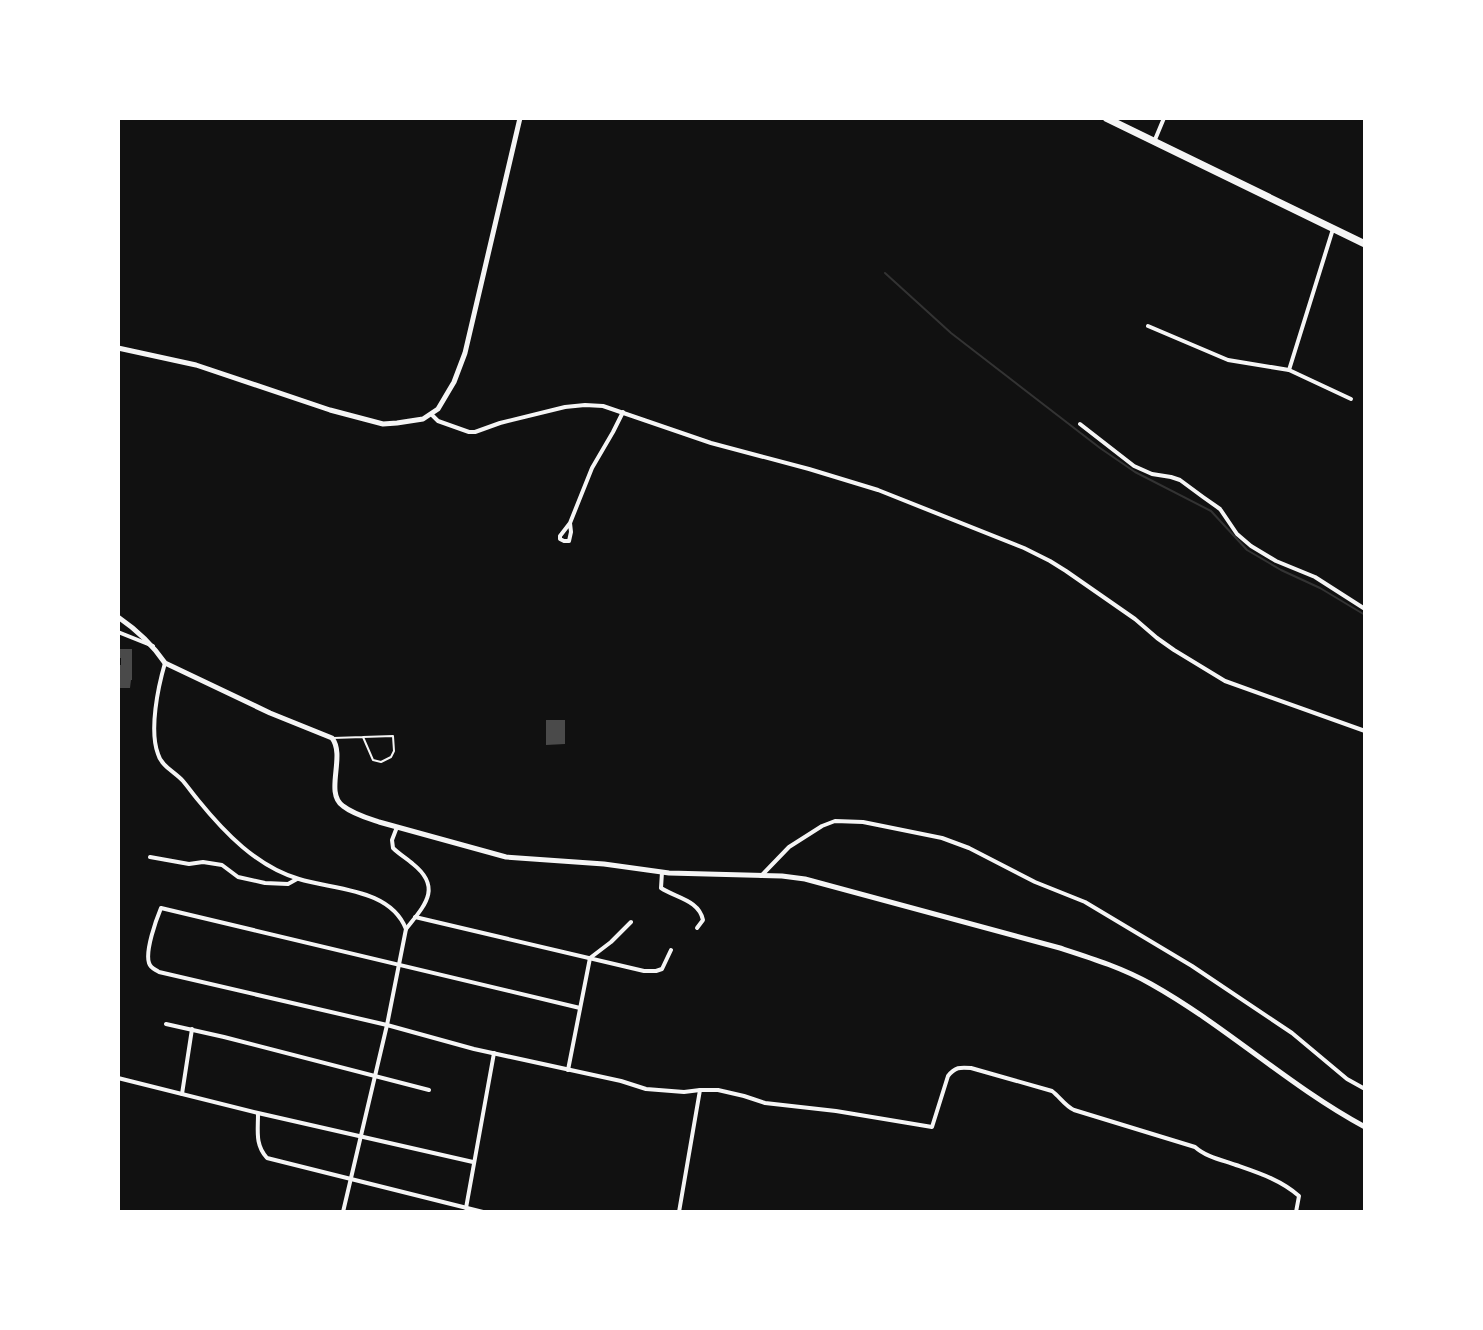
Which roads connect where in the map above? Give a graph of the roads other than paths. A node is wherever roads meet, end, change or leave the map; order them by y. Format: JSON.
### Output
{"nodes":[{"id":1,"x":520,"y":118,"type":"edge"},
{"id":2,"x":1106,"y":118,"type":"edge"},
{"id":3,"x":1164,"y":118,"type":"edge"},
{"id":4,"x":1154,"y":142,"type":"junction"},
{"id":5,"x":1333,"y":229,"type":"junction"},
{"id":6,"x":1365,"y":244,"type":"edge"},
{"id":7,"x":1148,"y":326,"type":"dead end"},
{"id":8,"x":118,"y":348,"type":"edge"},
{"id":9,"x":1289,"y":370,"type":"junction"},
{"id":10,"x":1351,"y":399,"type":"dead end"},
{"id":11,"x":623,"y":412,"type":"junction"},
{"id":12,"x":431,"y":414,"type":"junction"},
{"id":13,"x":1080,"y":424,"type":"dead end"},
{"id":14,"x":570,"y":523,"type":"dead end"},
{"id":15,"x":1365,"y":609,"type":"edge"},
{"id":16,"x":118,"y":617,"type":"edge"},
{"id":17,"x":118,"y":632,"type":"edge"},
{"id":18,"x":154,"y":647,"type":"junction"},
{"id":19,"x":165,"y":663,"type":"junction"},
{"id":20,"x":1365,"y":731,"type":"edge"},
{"id":21,"x":363,"y":737,"type":"junction"},
{"id":22,"x":332,"y":738,"type":"junction"},
{"id":23,"x":397,"y":827,"type":"junction"},
{"id":24,"x":150,"y":857,"type":"dead end"},
{"id":25,"x":662,"y":872,"type":"junction"},
{"id":26,"x":761,"y":876,"type":"junction"},
{"id":27,"x":297,"y":879,"type":"junction"},
{"id":28,"x":415,"y":917,"type":"junction"},
{"id":29,"x":631,"y":922,"type":"dead end"},
{"id":30,"x":697,"y":928,"type":"dead end"},
{"id":31,"x":406,"y":929,"type":"junction"},
{"id":32,"x":671,"y":950,"type":"dead end"},
{"id":33,"x":590,"y":958,"type":"junction"},
{"id":34,"x":399,"y":965,"type":"junction"},
{"id":35,"x":580,"y":1008,"type":"junction"},
{"id":36,"x":166,"y":1024,"type":"dead end"},
{"id":37,"x":387,"y":1025,"type":"junction"},
{"id":38,"x":192,"y":1029,"type":"junction"},
{"id":39,"x":494,"y":1053,"type":"junction"},
{"id":40,"x":568,"y":1070,"type":"junction"},
{"id":41,"x":375,"y":1077,"type":"junction"},
{"id":42,"x":118,"y":1078,"type":"edge"},
{"id":43,"x":1365,"y":1089,"type":"edge"},
{"id":44,"x":429,"y":1090,"type":"dead end"},
{"id":45,"x":700,"y":1090,"type":"junction"},
{"id":46,"x":182,"y":1094,"type":"junction"},
{"id":47,"x":258,"y":1113,"type":"junction"},
{"id":48,"x":1365,"y":1127,"type":"edge"},
{"id":49,"x":362,"y":1136,"type":"junction"},
{"id":50,"x":473,"y":1162,"type":"junction"},
{"id":51,"x":352,"y":1179,"type":"junction"},
{"id":52,"x":466,"y":1208,"type":"junction"},
{"id":53,"x":343,"y":1212,"type":"edge"},
{"id":54,"x":483,"y":1212,"type":"edge"},
{"id":55,"x":679,"y":1212,"type":"edge"},
{"id":56,"x":1296,"y":1212,"type":"edge"}],
"edges":[{"from":1,"to":12,"type":"street"},
{"from":2,"to":4,"type":"main road"},
{"from":3,"to":4,"type":"street"},
{"from":4,"to":5,"type":"main road"},
{"from":5,"to":6,"type":"main road"},
{"from":5,"to":9,"type":"street"},
{"from":7,"to":9,"type":"street"},
{"from":8,"to":12,"type":"street"},
{"from":9,"to":10,"type":"street"},
{"from":11,"to":12,"type":"street"},
{"from":11,"to":14,"type":"street"},
{"from":11,"to":20,"type":"street"},
{"from":13,"to":15,"type":"street"},
{"from":16,"to":18,"type":"street"},
{"from":17,"to":18,"type":"street"},
{"from":18,"to":19,"type":"street"},
{"from":19,"to":22,"type":"street"},
{"from":19,"to":27,"type":"street"},
{"from":21,"to":21,"type":"lane"},
{"from":21,"to":22,"type":"lane"},
{"from":22,"to":23,"type":"street"},
{"from":23,"to":25,"type":"street"},
{"from":23,"to":28,"type":"street"},
{"from":24,"to":27,"type":"street"},
{"from":25,"to":26,"type":"street"},
{"from":25,"to":30,"type":"street"},
{"from":26,"to":43,"type":"street"},
{"from":26,"to":48,"type":"street"},
{"from":27,"to":31,"type":"street"},
{"from":28,"to":31,"type":"street"},
{"from":28,"to":33,"type":"street"},
{"from":29,"to":33,"type":"street"},
{"from":31,"to":34,"type":"street"},
{"from":32,"to":33,"type":"street"},
{"from":33,"to":35,"type":"street"},
{"from":34,"to":35,"type":"street"},
{"from":34,"to":37,"type":"street"},
{"from":34,"to":37,"type":"street"},
{"from":35,"to":40,"type":"street"},
{"from":36,"to":38,"type":"street"},
{"from":37,"to":39,"type":"street"},
{"from":37,"to":41,"type":"street"},
{"from":38,"to":41,"type":"street"},
{"from":38,"to":46,"type":"street"},
{"from":39,"to":40,"type":"street"},
{"from":39,"to":50,"type":"street"},
{"from":40,"to":45,"type":"street"},
{"from":41,"to":44,"type":"street"},
{"from":41,"to":49,"type":"street"},
{"from":42,"to":46,"type":"street"},
{"from":45,"to":55,"type":"street"},
{"from":45,"to":56,"type":"street"},
{"from":46,"to":47,"type":"street"},
{"from":47,"to":49,"type":"street"},
{"from":47,"to":51,"type":"street"},
{"from":49,"to":50,"type":"street"},
{"from":49,"to":51,"type":"street"},
{"from":50,"to":52,"type":"street"},
{"from":51,"to":52,"type":"street"},
{"from":51,"to":53,"type":"street"},
{"from":52,"to":54,"type":"street"}]}
